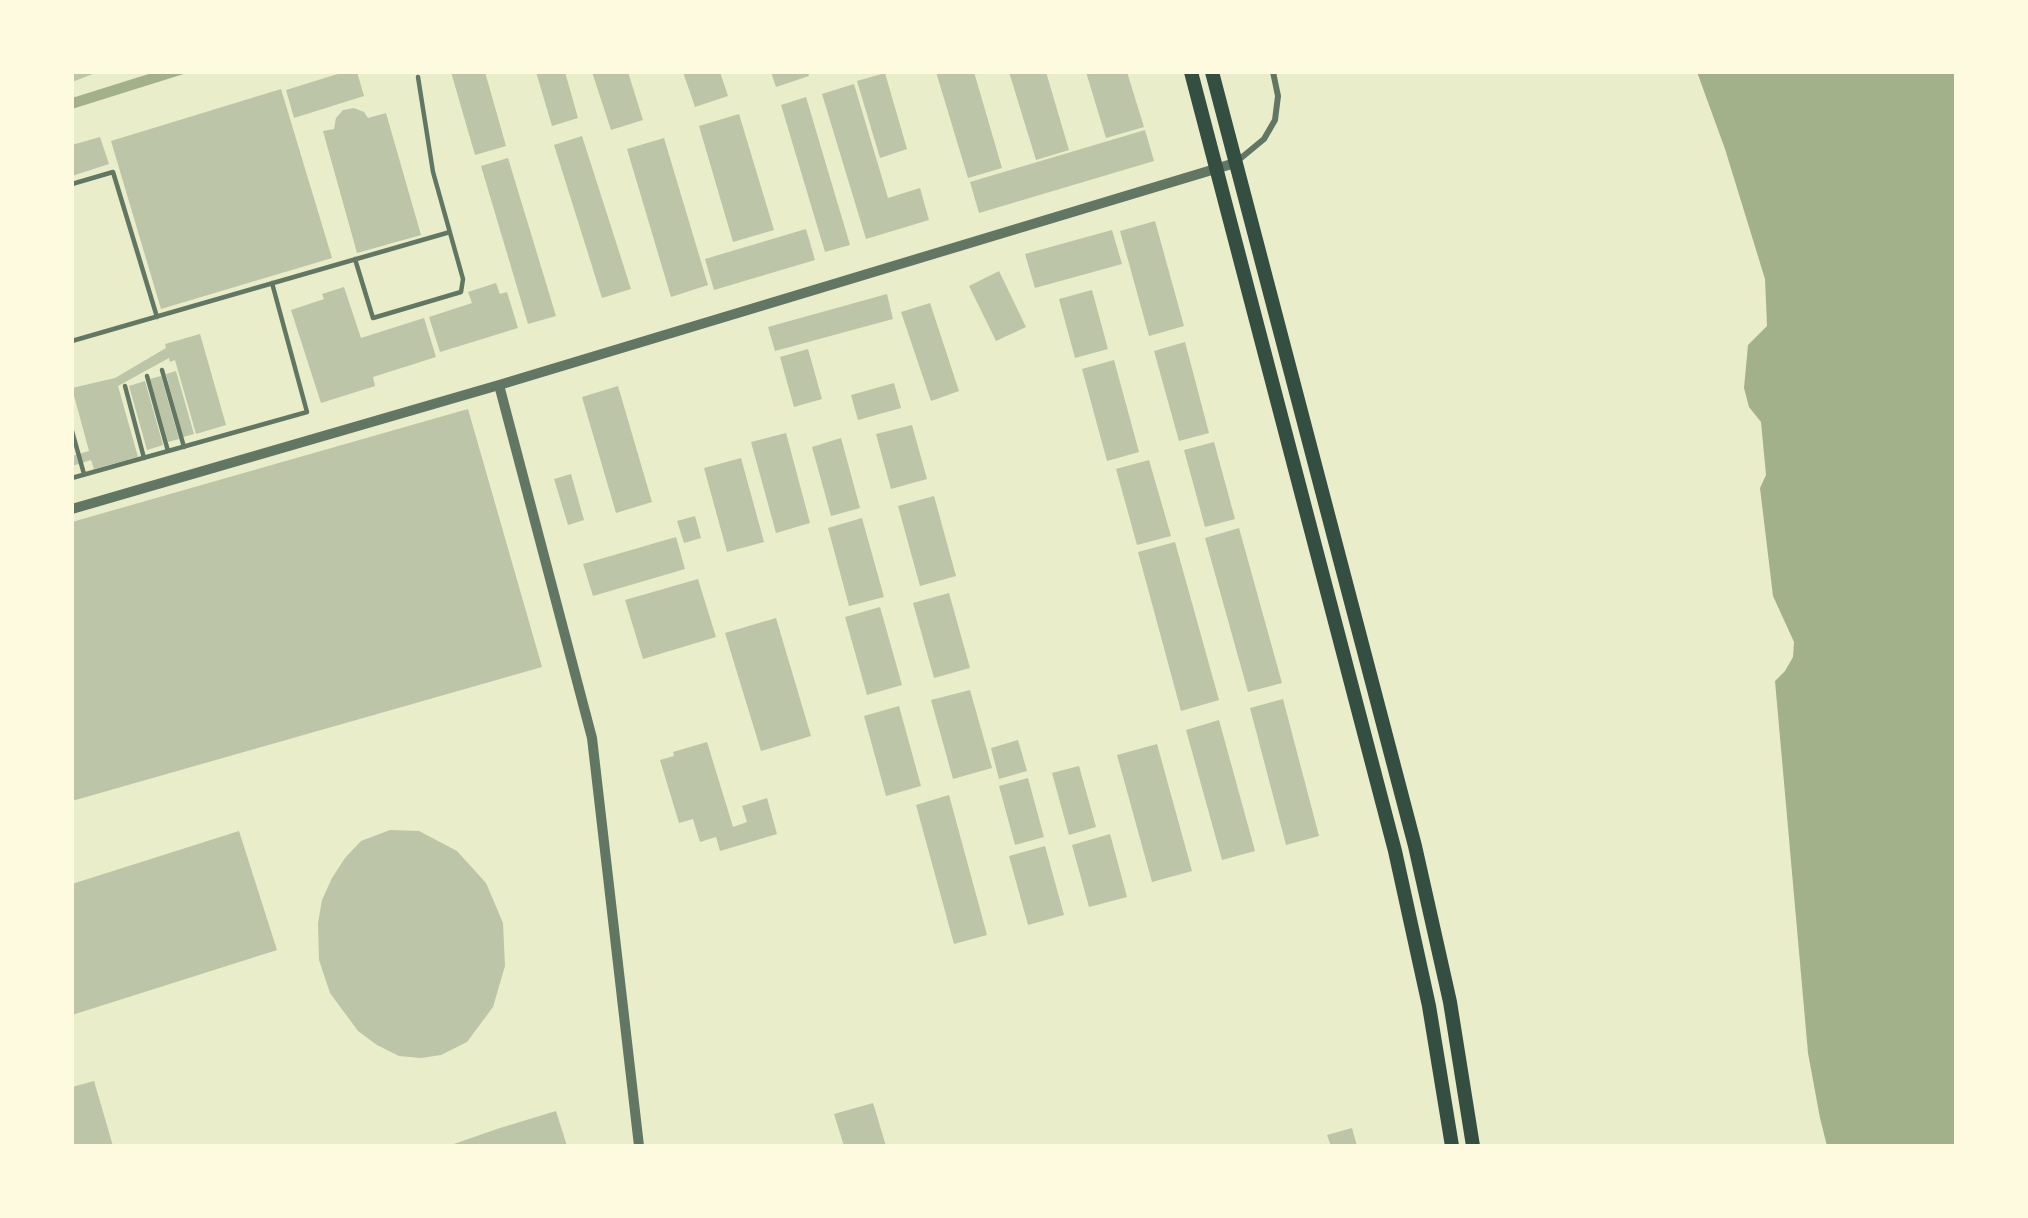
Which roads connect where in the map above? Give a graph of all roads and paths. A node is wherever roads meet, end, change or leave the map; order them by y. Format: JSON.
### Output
{"nodes":[{"id":1,"x":1191,"y":72,"type":"edge"},
{"id":2,"x":1212,"y":72,"type":"edge"},
{"id":3,"x":1273,"y":72,"type":"edge"},
{"id":4,"x":418,"y":77,"type":"dead end"},
{"id":5,"x":1234,"y":163,"type":"junction"},
{"id":6,"x":1214,"y":169,"type":"junction"},
{"id":7,"x":72,"y":184,"type":"edge"},
{"id":8,"x":450,"y":232,"type":"junction"},
{"id":9,"x":355,"y":259,"type":"junction"},
{"id":10,"x":272,"y":283,"type":"junction"},
{"id":11,"x":157,"y":317,"type":"junction"},
{"id":12,"x":72,"y":341,"type":"edge"},
{"id":13,"x":162,"y":370,"type":"dead end"},
{"id":14,"x":147,"y":376,"type":"dead end"},
{"id":15,"x":499,"y":384,"type":"junction"},
{"id":16,"x":125,"y":386,"type":"dead end"},
{"id":17,"x":72,"y":430,"type":"edge"},
{"id":18,"x":184,"y":447,"type":"junction"},
{"id":19,"x":168,"y":451,"type":"junction"},
{"id":20,"x":144,"y":458,"type":"junction"},
{"id":21,"x":84,"y":474,"type":"junction"},
{"id":22,"x":72,"y":478,"type":"edge"},
{"id":23,"x":72,"y":509,"type":"edge"},
{"id":24,"x":639,"y":1146,"type":"edge"},
{"id":25,"x":1452,"y":1146,"type":"edge"},
{"id":26,"x":1473,"y":1146,"type":"edge"}],
"edges":[{"from":1,"to":6,"type":"main road"},
{"from":2,"to":5,"type":"main road"},
{"from":3,"to":5,"type":"street"},
{"from":4,"to":8,"type":"lane"},
{"from":5,"to":6,"type":"street"},
{"from":5,"to":26,"type":"main road"},
{"from":6,"to":15,"type":"street"},
{"from":6,"to":25,"type":"main road"},
{"from":7,"to":11,"type":"lane"},
{"from":8,"to":9,"type":"lane"},
{"from":8,"to":9,"type":"lane"},
{"from":9,"to":10,"type":"lane"},
{"from":10,"to":11,"type":"lane"},
{"from":10,"to":18,"type":"lane"},
{"from":11,"to":12,"type":"lane"},
{"from":13,"to":18,"type":"lane"},
{"from":14,"to":19,"type":"lane"},
{"from":15,"to":23,"type":"street"},
{"from":15,"to":24,"type":"street"},
{"from":16,"to":20,"type":"lane"},
{"from":17,"to":21,"type":"lane"},
{"from":18,"to":19,"type":"lane"},
{"from":19,"to":20,"type":"lane"},
{"from":20,"to":21,"type":"lane"},
{"from":21,"to":22,"type":"lane"}]}
